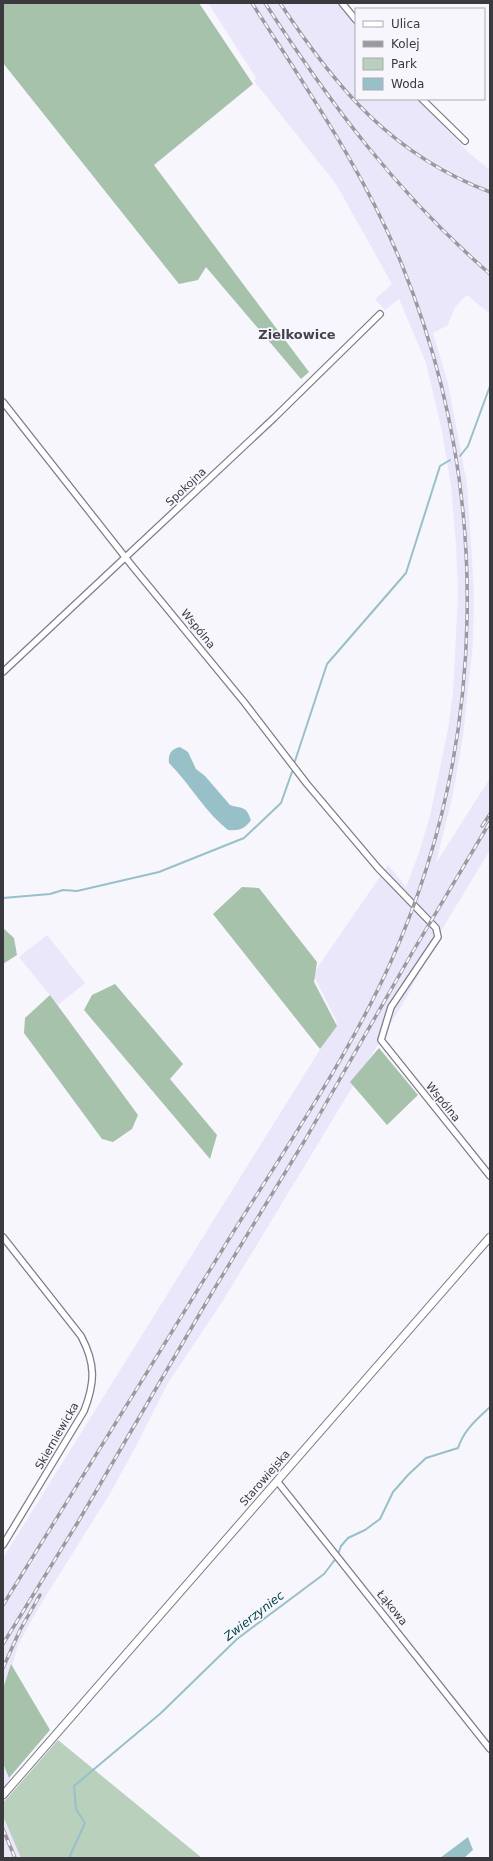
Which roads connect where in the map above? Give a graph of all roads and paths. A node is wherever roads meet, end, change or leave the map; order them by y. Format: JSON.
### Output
{"nodes":[{"id":1,"x":342,"y":3,"type":"edge"},
{"id":2,"x":355,"y":19,"type":"edge"},
{"id":3,"x":423,"y":100,"type":"edge"},
{"id":4,"x":465,"y":141,"type":"dead end"},
{"id":5,"x":380,"y":314,"type":"dead end"},
{"id":6,"x":3,"y":402,"type":"edge"},
{"id":7,"x":126,"y":557,"type":"junction"},
{"id":8,"x":3,"y":672,"type":"edge"},
{"id":9,"x":490,"y":1176,"type":"edge"},
{"id":10,"x":3,"y":1237,"type":"edge"},
{"id":11,"x":490,"y":1237,"type":"edge"},
{"id":12,"x":277,"y":1481,"type":"junction"},
{"id":13,"x":3,"y":1545,"type":"edge"},
{"id":14,"x":490,"y":1749,"type":"edge"},
{"id":15,"x":3,"y":1795,"type":"edge"}],
"edges":[{"from":1,"to":2,"type":"street"},
{"from":3,"to":4,"type":"street"},
{"from":5,"to":7,"type":"street","name":"Spokojna"},
{"from":6,"to":7,"type":"street","name":"Wspólna"},
{"from":7,"to":8,"type":"street","name":"Spokojna"},
{"from":7,"to":9,"type":"street","name":"Wspólna"},
{"from":10,"to":13,"type":"street","name":"Skierniewicka"},
{"from":11,"to":12,"type":"street","name":"Starowiejska"},
{"from":12,"to":14,"type":"street","name":"Łąkowa"},
{"from":12,"to":15,"type":"street","name":"Starowiejska"}]}
